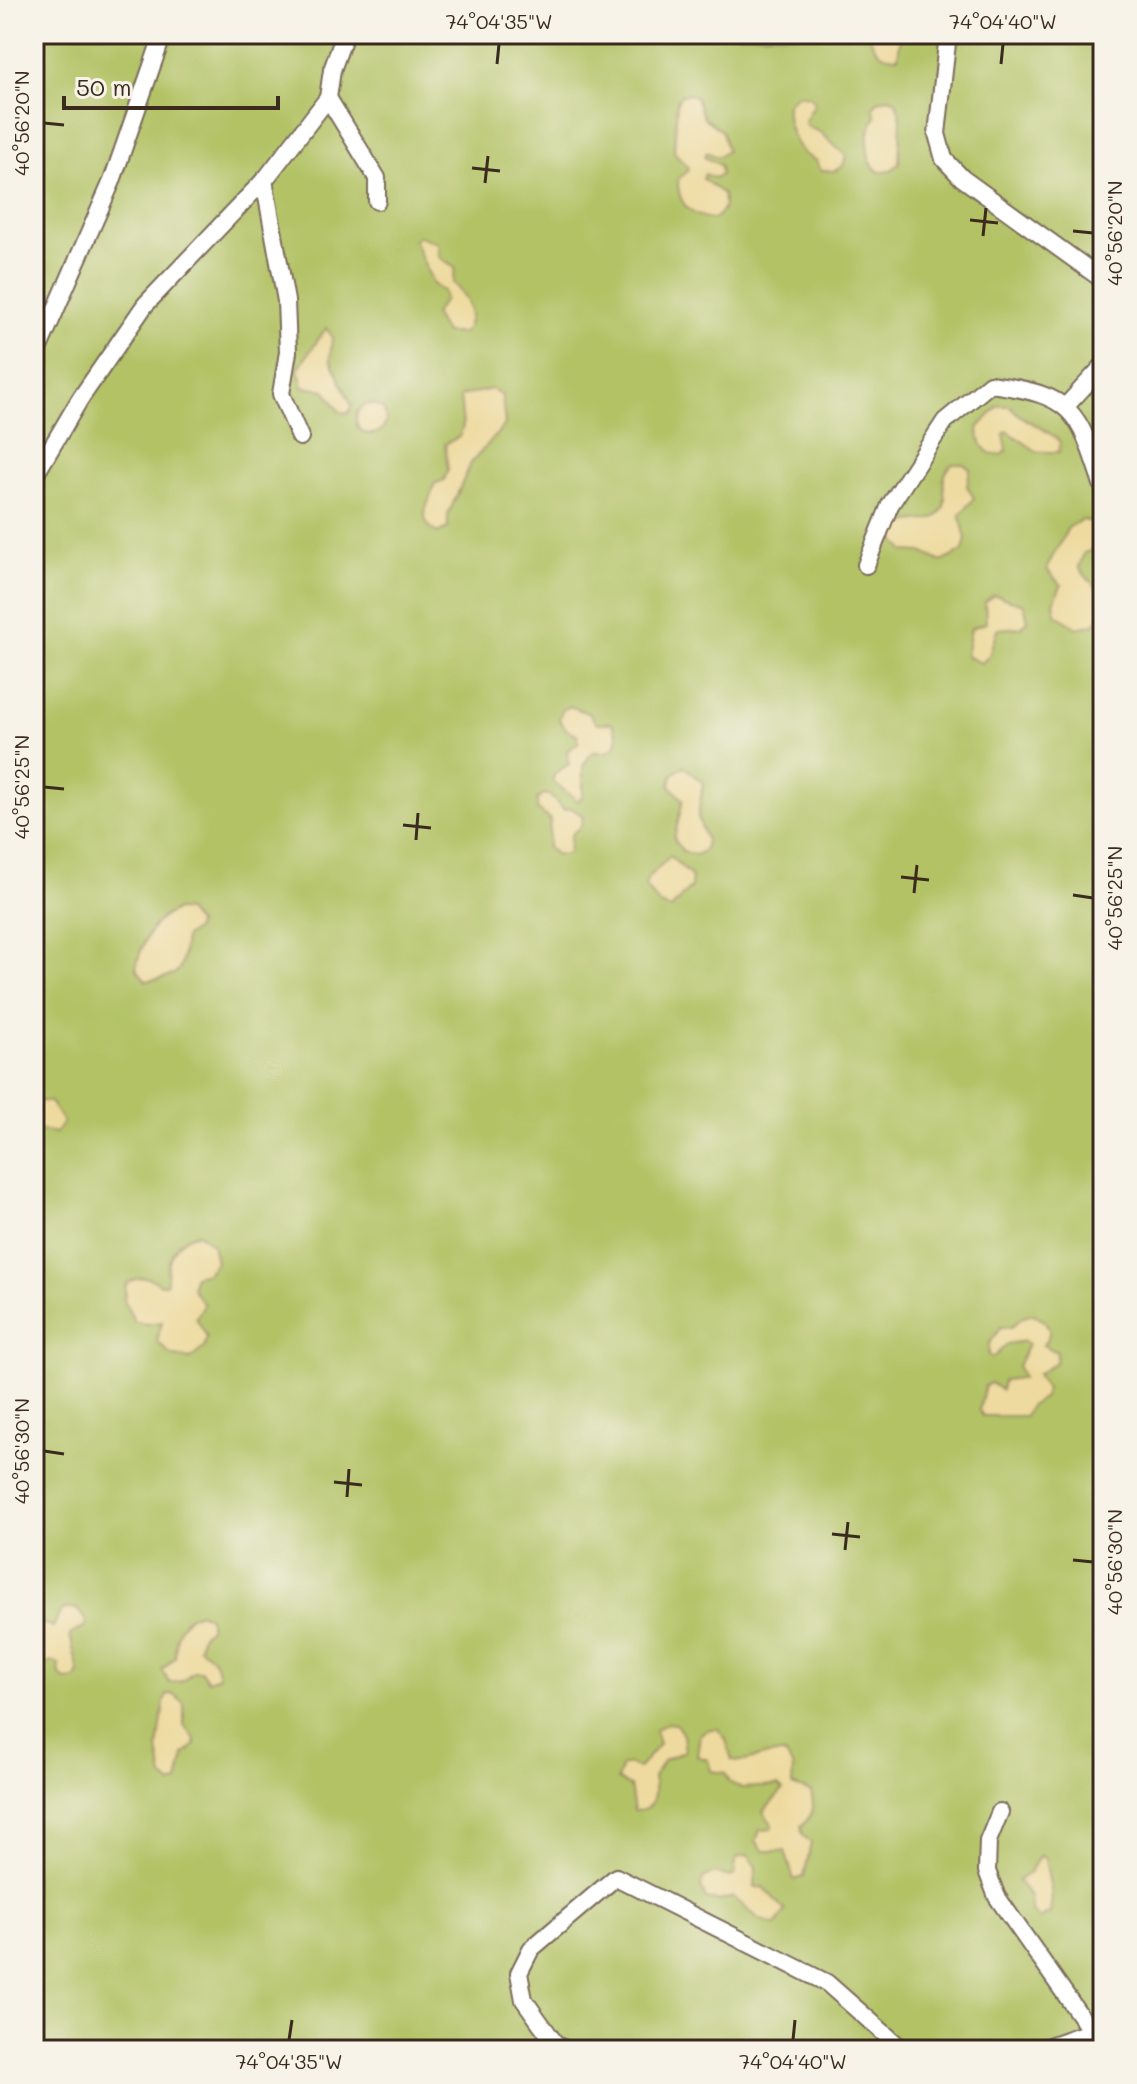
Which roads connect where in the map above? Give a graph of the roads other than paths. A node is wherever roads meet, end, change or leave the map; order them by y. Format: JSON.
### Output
{"nodes":[{"id":1,"x":163,"y":34,"type":"edge"},
{"id":2,"x":345,"y":34,"type":"edge"},
{"id":3,"x":948,"y":34,"type":"edge"},
{"id":4,"x":328,"y":98,"type":"junction"},
{"id":5,"x":264,"y":180,"type":"junction"},
{"id":6,"x":377,"y":201,"type":"dead end"},
{"id":7,"x":1103,"y":280,"type":"edge"},
{"id":8,"x":34,"y":359,"type":"edge"},
{"id":9,"x":1103,"y":366,"type":"edge"},
{"id":10,"x":1066,"y":406,"type":"junction"},
{"id":11,"x":300,"y":437,"type":"dead end"},
{"id":12,"x":34,"y":477,"type":"edge"},
{"id":13,"x":1103,"y":487,"type":"edge"},
{"id":14,"x":866,"y":565,"type":"dead end"},
{"id":15,"x":1000,"y":1812,"type":"dead end"},
{"id":16,"x":1097,"y":2029,"type":"edge"},
{"id":17,"x":565,"y":2050,"type":"edge"},
{"id":18,"x":903,"y":2050,"type":"edge"},
{"id":19,"x":1038,"y":2050,"type":"edge"}],
"edges":[{"from":1,"to":8,"type":"lane"},
{"from":2,"to":4,"type":"lane"},
{"from":3,"to":7,"type":"lane"},
{"from":4,"to":5,"type":"lane"},
{"from":4,"to":6,"type":"lane"},
{"from":5,"to":11,"type":"lane"},
{"from":5,"to":12,"type":"lane"},
{"from":9,"to":10,"type":"lane"},
{"from":10,"to":13,"type":"lane"},
{"from":10,"to":14,"type":"lane"},
{"from":15,"to":16,"type":"lane"},
{"from":16,"to":19,"type":"lane"},
{"from":17,"to":18,"type":"lane"}]}
